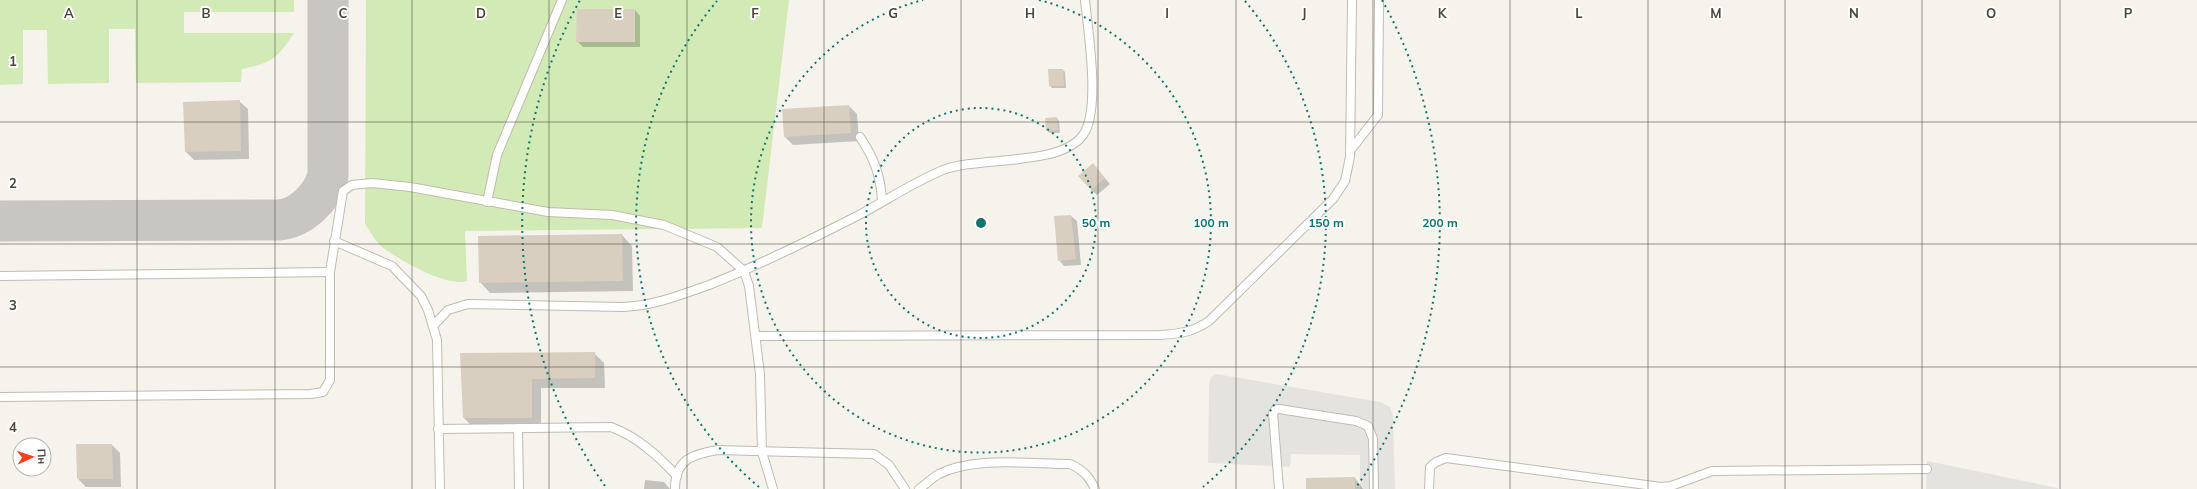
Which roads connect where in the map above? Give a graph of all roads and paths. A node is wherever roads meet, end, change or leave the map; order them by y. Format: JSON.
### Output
{"nodes":[{"id":1,"x":562,"y":0,"type":"edge"},
{"id":2,"x":1085,"y":0,"type":"edge"},
{"id":3,"x":1352,"y":0,"type":"edge"},
{"id":4,"x":1379,"y":0,"type":"edge"},
{"id":5,"x":860,"y":137,"type":"dead end"},
{"id":6,"x":1350,"y":151,"type":"junction"},
{"id":7,"x":487,"y":202,"type":"junction"},
{"id":8,"x":882,"y":202,"type":"junction"},
{"id":9,"x":334,"y":241,"type":"junction"},
{"id":10,"x":744,"y":271,"type":"junction"},
{"id":11,"x":330,"y":272,"type":"junction"},
{"id":12,"x":0,"y":276,"type":"edge"},
{"id":13,"x":434,"y":325,"type":"junction"},
{"id":14,"x":756,"y":336,"type":"junction"},
{"id":15,"x":0,"y":397,"type":"edge"},
{"id":16,"x":518,"y":428,"type":"junction"},
{"id":17,"x":438,"y":429,"type":"junction"},
{"id":18,"x":762,"y":452,"type":"junction"},
{"id":19,"x":1927,"y":469,"type":"dead end"},
{"id":20,"x":677,"y":476,"type":"junction"},
{"id":21,"x":440,"y":489,"type":"edge"},
{"id":22,"x":519,"y":489,"type":"edge"},
{"id":23,"x":675,"y":489,"type":"edge"},
{"id":24,"x":773,"y":489,"type":"edge"},
{"id":25,"x":906,"y":489,"type":"edge"},
{"id":26,"x":919,"y":489,"type":"edge"},
{"id":27,"x":1095,"y":489,"type":"edge"},
{"id":28,"x":1279,"y":489,"type":"edge"},
{"id":29,"x":1374,"y":489,"type":"edge"},
{"id":30,"x":1429,"y":489,"type":"edge"}],
"edges":[{"from":1,"to":7,"type":"lane"},
{"from":2,"to":8,"type":"lane"},
{"from":3,"to":6,"type":"lane"},
{"from":4,"to":6,"type":"lane"},
{"from":5,"to":8,"type":"lane"},
{"from":6,"to":14,"type":"lane"},
{"from":7,"to":9,"type":"lane"},
{"from":7,"to":10,"type":"lane"},
{"from":8,"to":10,"type":"lane"},
{"from":9,"to":11,"type":"lane"},
{"from":9,"to":13,"type":"lane"},
{"from":10,"to":13,"type":"lane"},
{"from":10,"to":14,"type":"lane"},
{"from":11,"to":12,"type":"lane"},
{"from":11,"to":15,"type":"lane"},
{"from":13,"to":17,"type":"lane"},
{"from":14,"to":18,"type":"lane"},
{"from":16,"to":17,"type":"lane"},
{"from":16,"to":20,"type":"lane"},
{"from":16,"to":22,"type":"lane"},
{"from":17,"to":21,"type":"lane"},
{"from":18,"to":20,"type":"lane"},
{"from":18,"to":24,"type":"lane"},
{"from":18,"to":25,"type":"lane"},
{"from":19,"to":30,"type":"lane"},
{"from":20,"to":23,"type":"lane"},
{"from":26,"to":27,"type":"lane"},
{"from":28,"to":29,"type":"lane"}]}
